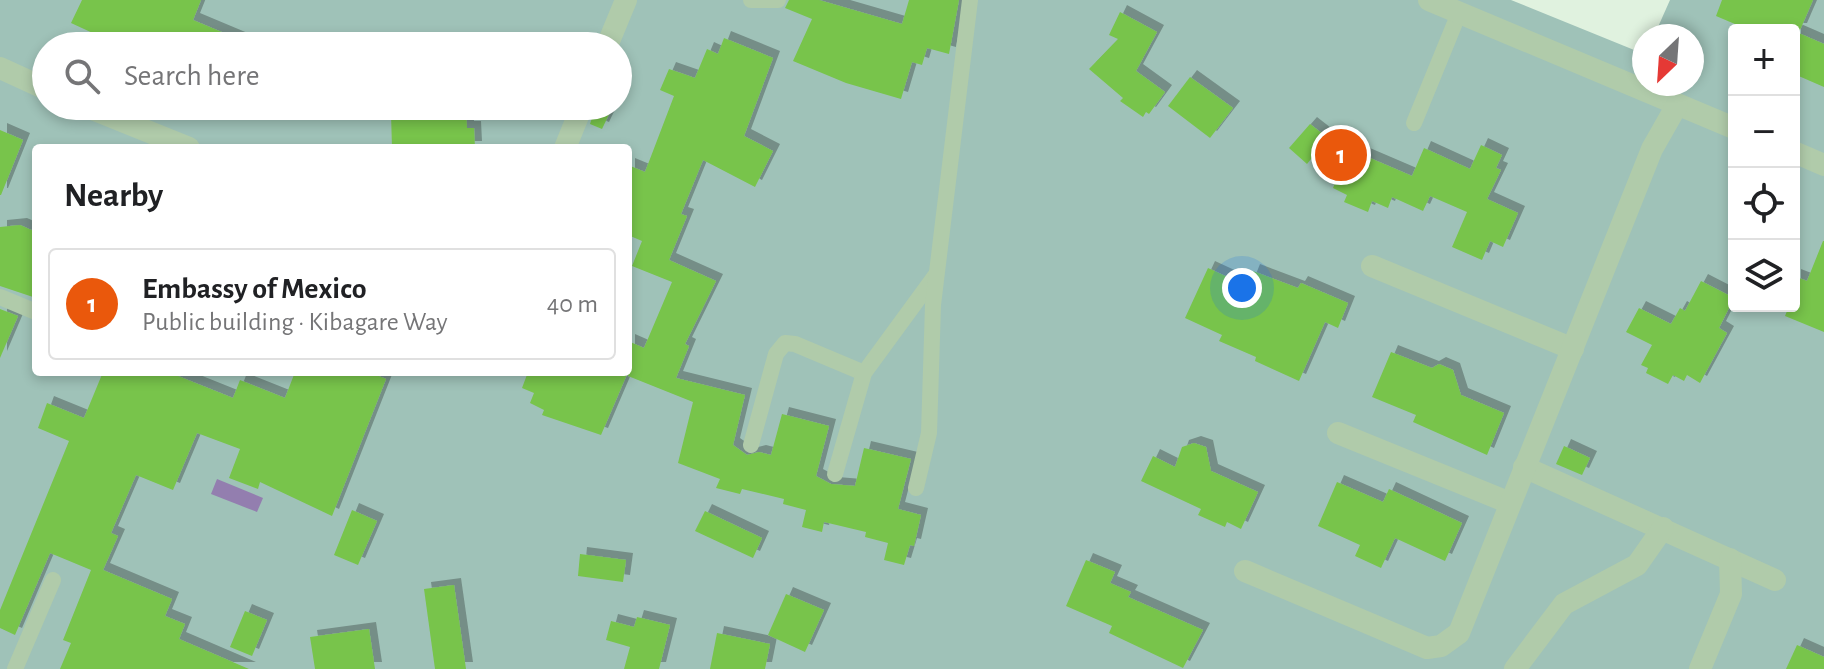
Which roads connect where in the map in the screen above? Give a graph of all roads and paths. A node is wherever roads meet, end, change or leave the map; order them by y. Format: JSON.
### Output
{"nodes":[{"id":1,"x":626,"y":0,"type":"edge"},
{"id":2,"x":751,"y":0,"type":"edge"},
{"id":3,"x":778,"y":0,"type":"edge"},
{"id":4,"x":970,"y":0,"type":"edge"},
{"id":5,"x":1429,"y":0,"type":"edge"},
{"id":6,"x":1459,"y":13,"type":"junction"},
{"id":7,"x":613,"y":32,"type":"edge"},
{"id":8,"x":0,"y":68,"type":"edge"},
{"id":9,"x":32,"y":83,"type":"edge"},
{"id":10,"x":1677,"y":105,"type":"junction"},
{"id":11,"x":120,"y":120,"type":"edge"},
{"id":12,"x":576,"y":120,"type":"edge"},
{"id":13,"x":1414,"y":123,"type":"dead end"},
{"id":14,"x":1728,"y":126,"type":"edge"},
{"id":15,"x":179,"y":144,"type":"edge"},
{"id":16,"x":567,"y":144,"type":"edge"},
{"id":17,"x":1800,"y":155,"type":"edge"},
{"id":18,"x":1824,"y":165,"type":"edge"},
{"id":19,"x":1372,"y":266,"type":"dead end"},
{"id":20,"x":936,"y":274,"type":"junction"},
{"id":21,"x":0,"y":297,"type":"edge"},
{"id":22,"x":32,"y":310,"type":"edge"},
{"id":23,"x":1573,"y":349,"type":"junction"},
{"id":24,"x":864,"y":373,"type":"junction"},
{"id":25,"x":1338,"y":433,"type":"dead end"},
{"id":26,"x":751,"y":445,"type":"dead end"},
{"id":27,"x":1524,"y":467,"type":"junction"},
{"id":28,"x":835,"y":474,"type":"dead end"},
{"id":29,"x":916,"y":488,"type":"dead end"},
{"id":30,"x":1510,"y":503,"type":"junction"},
{"id":31,"x":1663,"y":528,"type":"junction"},
{"id":32,"x":1730,"y":559,"type":"junction"},
{"id":33,"x":1245,"y":571,"type":"dead end"},
{"id":34,"x":53,"y":580,"type":"dead end"},
{"id":35,"x":1775,"y":580,"type":"dead end"},
{"id":36,"x":15,"y":669,"type":"edge"},
{"id":37,"x":1515,"y":669,"type":"edge"},
{"id":38,"x":1700,"y":669,"type":"edge"}],
"edges":[{"from":1,"to":7,"type":"street"},
{"from":2,"to":3,"type":"lane"},
{"from":4,"to":20,"type":"lane"},
{"from":5,"to":6,"type":"street"},
{"from":6,"to":10,"type":"street"},
{"from":6,"to":13,"type":"lane"},
{"from":8,"to":9,"type":"street"},
{"from":10,"to":14,"type":"street"},
{"from":10,"to":23,"type":"street"},
{"from":11,"to":15,"type":"street"},
{"from":12,"to":16,"type":"street"},
{"from":17,"to":18,"type":"street"},
{"from":19,"to":23,"type":"street"},
{"from":20,"to":24,"type":"lane"},
{"from":20,"to":29,"type":"lane"},
{"from":21,"to":22,"type":"lane"},
{"from":23,"to":27,"type":"street"},
{"from":24,"to":26,"type":"lane"},
{"from":24,"to":28,"type":"lane"},
{"from":25,"to":30,"type":"street"},
{"from":27,"to":30,"type":"street"},
{"from":27,"to":31,"type":"street"},
{"from":30,"to":33,"type":"street"},
{"from":31,"to":32,"type":"street"},
{"from":31,"to":37,"type":"street"},
{"from":32,"to":35,"type":"street"},
{"from":32,"to":38,"type":"street"},
{"from":34,"to":36,"type":"lane"}]}
